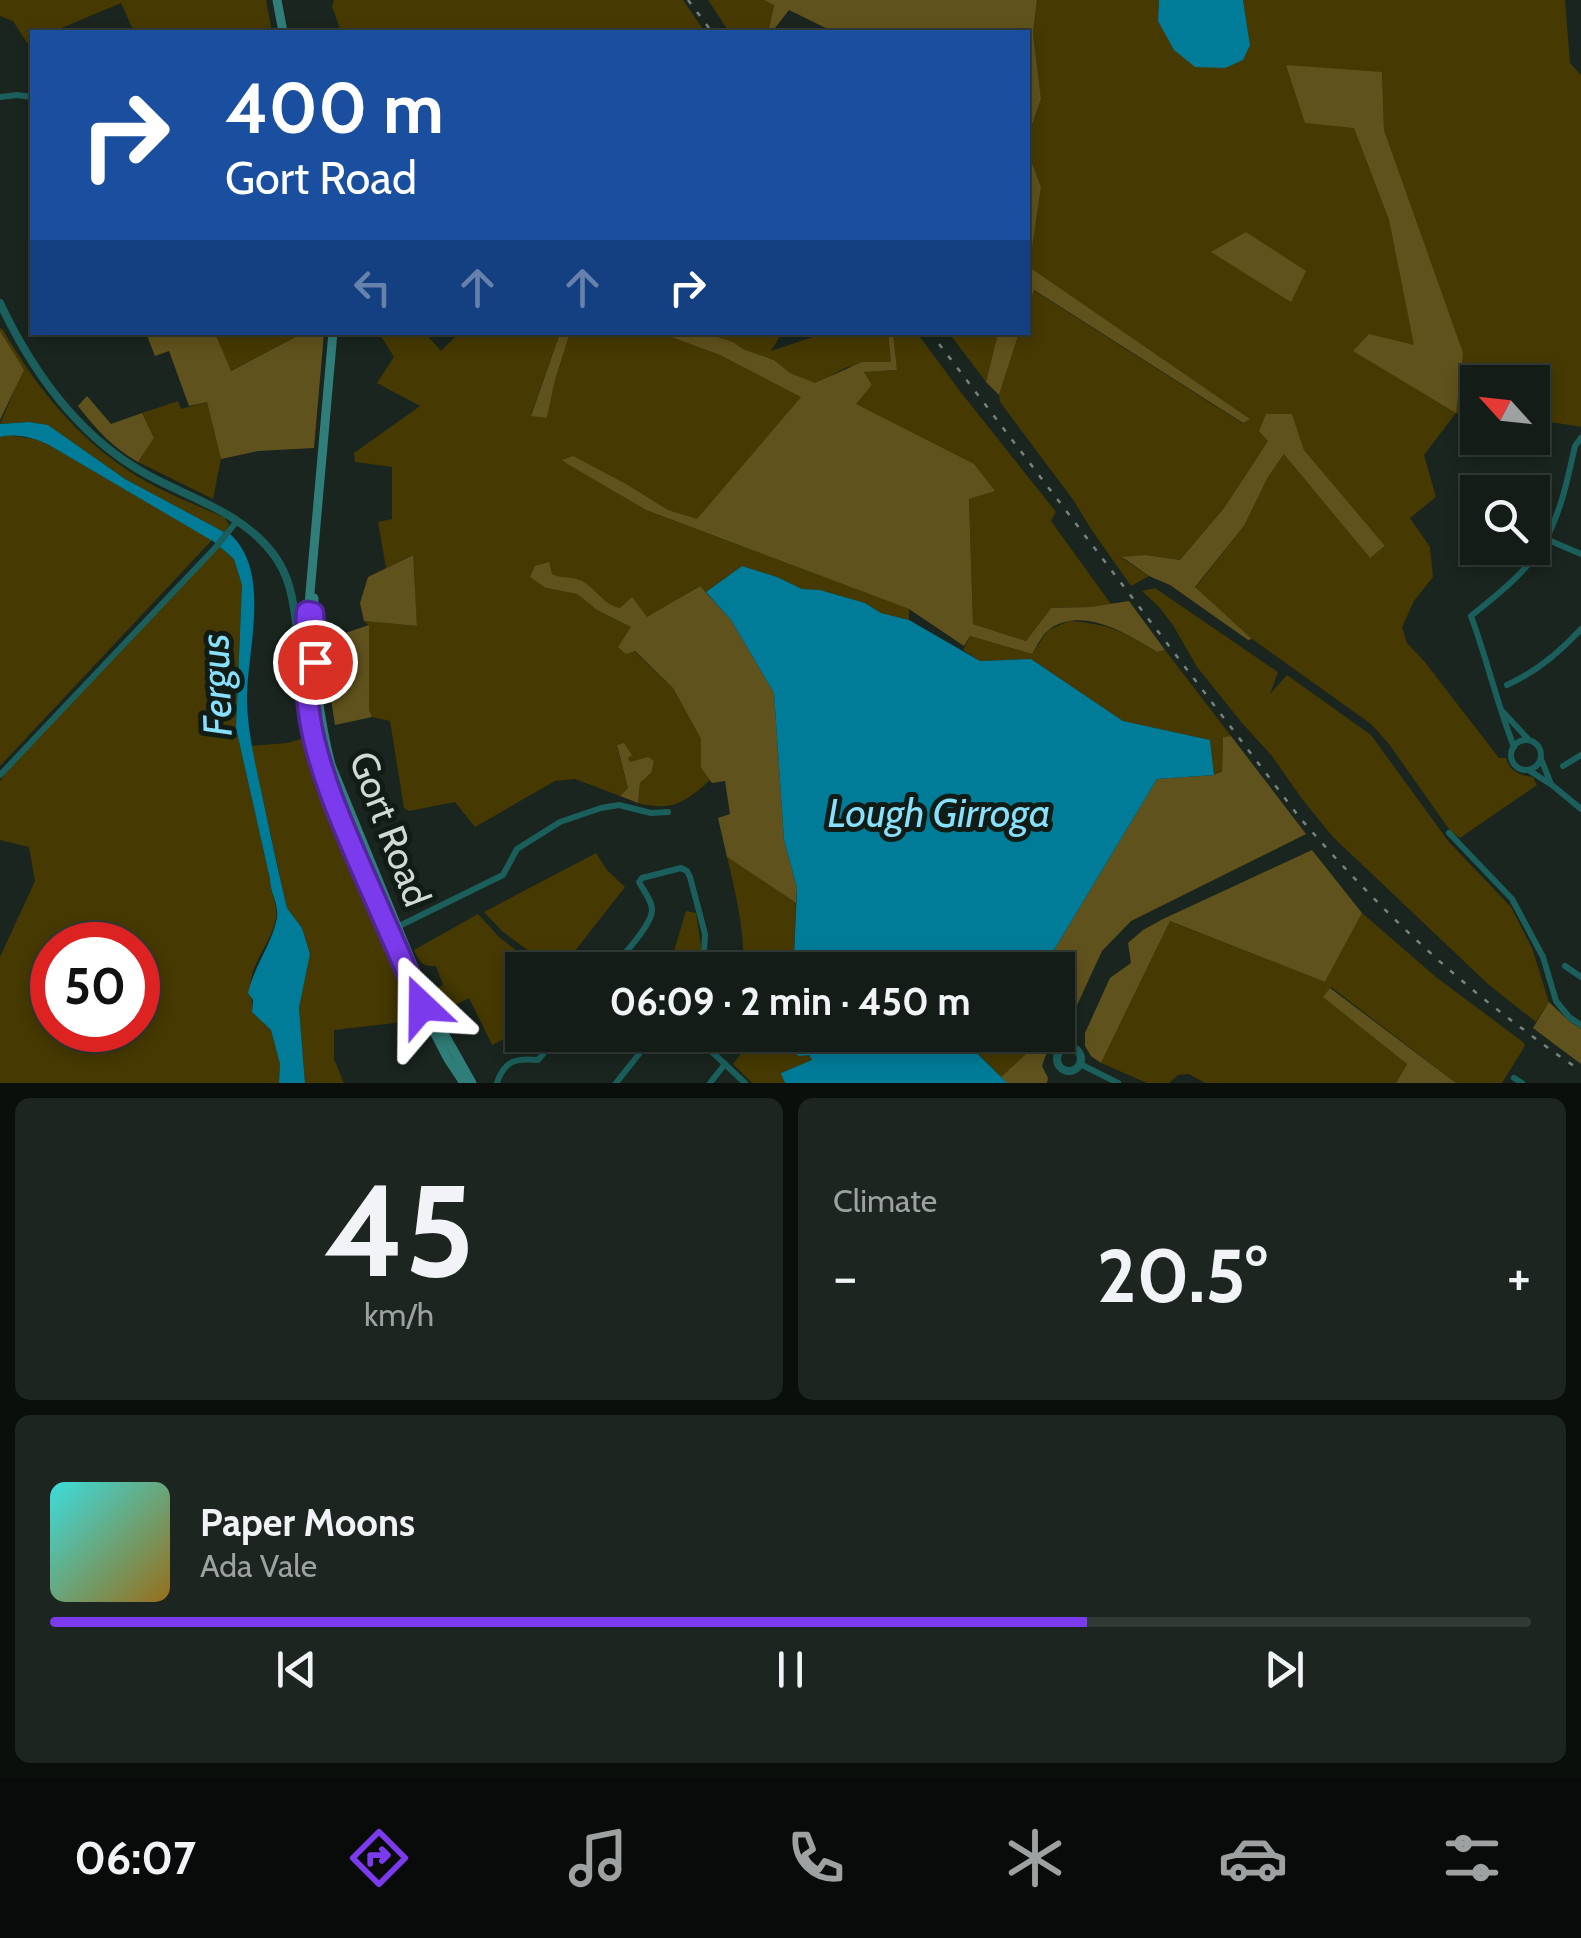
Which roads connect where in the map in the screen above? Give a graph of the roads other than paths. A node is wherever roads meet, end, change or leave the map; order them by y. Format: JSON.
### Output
{"nodes":[{"id":1,"x":277,"y":0,"type":"edge"},
{"id":2,"x":283,"y":30,"type":"edge"},
{"id":3,"x":0,"y":97,"type":"edge"},
{"id":4,"x":30,"y":97,"type":"edge"},
{"id":5,"x":0,"y":303,"type":"edge"},
{"id":6,"x":333,"y":335,"type":"edge"},
{"id":7,"x":1580,"y":438,"type":"edge"},
{"id":8,"x":238,"y":520,"type":"junction"},
{"id":9,"x":1550,"y":531,"type":"edge"},
{"id":10,"x":1550,"y":542,"type":"edge"},
{"id":11,"x":1581,"y":554,"type":"edge"},
{"id":12,"x":1524,"y":565,"type":"edge"},
{"id":13,"x":306,"y":612,"type":"junction"},
{"id":14,"x":1581,"y":629,"type":"edge"},
{"id":15,"x":1507,"y":684,"type":"dead end"},
{"id":16,"x":1498,"y":707,"type":"junction"},
{"id":17,"x":1529,"y":740,"type":"junction"},
{"id":18,"x":1514,"y":747,"type":"junction"},
{"id":19,"x":1581,"y":754,"type":"edge"},
{"id":20,"x":1542,"y":758,"type":"junction"},
{"id":21,"x":1567,"y":766,"type":"dead end"},
{"id":22,"x":1528,"y":771,"type":"junction"},
{"id":23,"x":0,"y":775,"type":"edge"},
{"id":24,"x":1552,"y":785,"type":"junction"},
{"id":25,"x":1581,"y":809,"type":"edge"},
{"id":26,"x":668,"y":812,"type":"dead end"},
{"id":27,"x":1449,"y":833,"type":"dead end"},
{"id":28,"x":393,"y":929,"type":"junction"},
{"id":29,"x":625,"y":952,"type":"edge"},
{"id":30,"x":704,"y":952,"type":"edge"},
{"id":31,"x":1581,"y":977,"type":"edge"},
{"id":32,"x":1565,"y":981,"type":"dead end"},
{"id":33,"x":1581,"y":1025,"type":"edge"},
{"id":34,"x":545,"y":1052,"type":"edge"},
{"id":35,"x":640,"y":1052,"type":"edge"},
{"id":36,"x":712,"y":1052,"type":"edge"},
{"id":37,"x":725,"y":1064,"type":"junction"},
{"id":38,"x":1080,"y":1064,"type":"junction"},
{"id":39,"x":1064,"y":1070,"type":"junction"},
{"id":40,"x":1514,"y":1078,"type":"dead end"},
{"id":41,"x":464,"y":1083,"type":"edge"},
{"id":42,"x":472,"y":1083,"type":"edge"},
{"id":43,"x":497,"y":1083,"type":"edge"},
{"id":44,"x":616,"y":1083,"type":"edge"},
{"id":45,"x":710,"y":1083,"type":"edge"},
{"id":46,"x":745,"y":1083,"type":"edge"},
{"id":47,"x":1060,"y":1083,"type":"edge"},
{"id":48,"x":1118,"y":1083,"type":"edge"},
{"id":49,"x":1522,"y":1083,"type":"edge"}],
"edges":[{"from":1,"to":2,"type":"main road"},
{"from":3,"to":4,"type":"street"},
{"from":5,"to":8,"type":"street"},
{"from":6,"to":13,"type":"main road","name":"Gort Road"},
{"from":7,"to":9,"type":"street"},
{"from":8,"to":13,"type":"street"},
{"from":8,"to":23,"type":"street"},
{"from":10,"to":11,"type":"street"},
{"from":12,"to":16,"type":"street"},
{"from":13,"to":28,"type":"main road","name":"Gort Road"},
{"from":13,"to":28,"type":"main road"},
{"from":14,"to":15,"type":"street"},
{"from":16,"to":17,"type":"street"},
{"from":16,"to":18,"type":"street"},
{"from":17,"to":18,"type":"street"},
{"from":17,"to":20,"type":"street"},
{"from":18,"to":22,"type":"street"},
{"from":19,"to":21,"type":"street"},
{"from":20,"to":22,"type":"street"},
{"from":20,"to":24,"type":"street"},
{"from":22,"to":24,"type":"street"},
{"from":24,"to":25,"type":"street"},
{"from":26,"to":28,"type":"street"},
{"from":27,"to":33,"type":"street"},
{"from":28,"to":41,"type":"main road"},
{"from":28,"to":42,"type":"main road","name":"Gort Road"},
{"from":29,"to":30,"type":"street"},
{"from":31,"to":32,"type":"street"},
{"from":34,"to":43,"type":"street"},
{"from":35,"to":44,"type":"street"},
{"from":36,"to":37,"type":"street"},
{"from":37,"to":45,"type":"street"},
{"from":37,"to":46,"type":"street"},
{"from":38,"to":39,"type":"street"},
{"from":38,"to":39,"type":"street"},
{"from":38,"to":48,"type":"street"},
{"from":39,"to":47,"type":"street"},
{"from":40,"to":49,"type":"street"}]}
